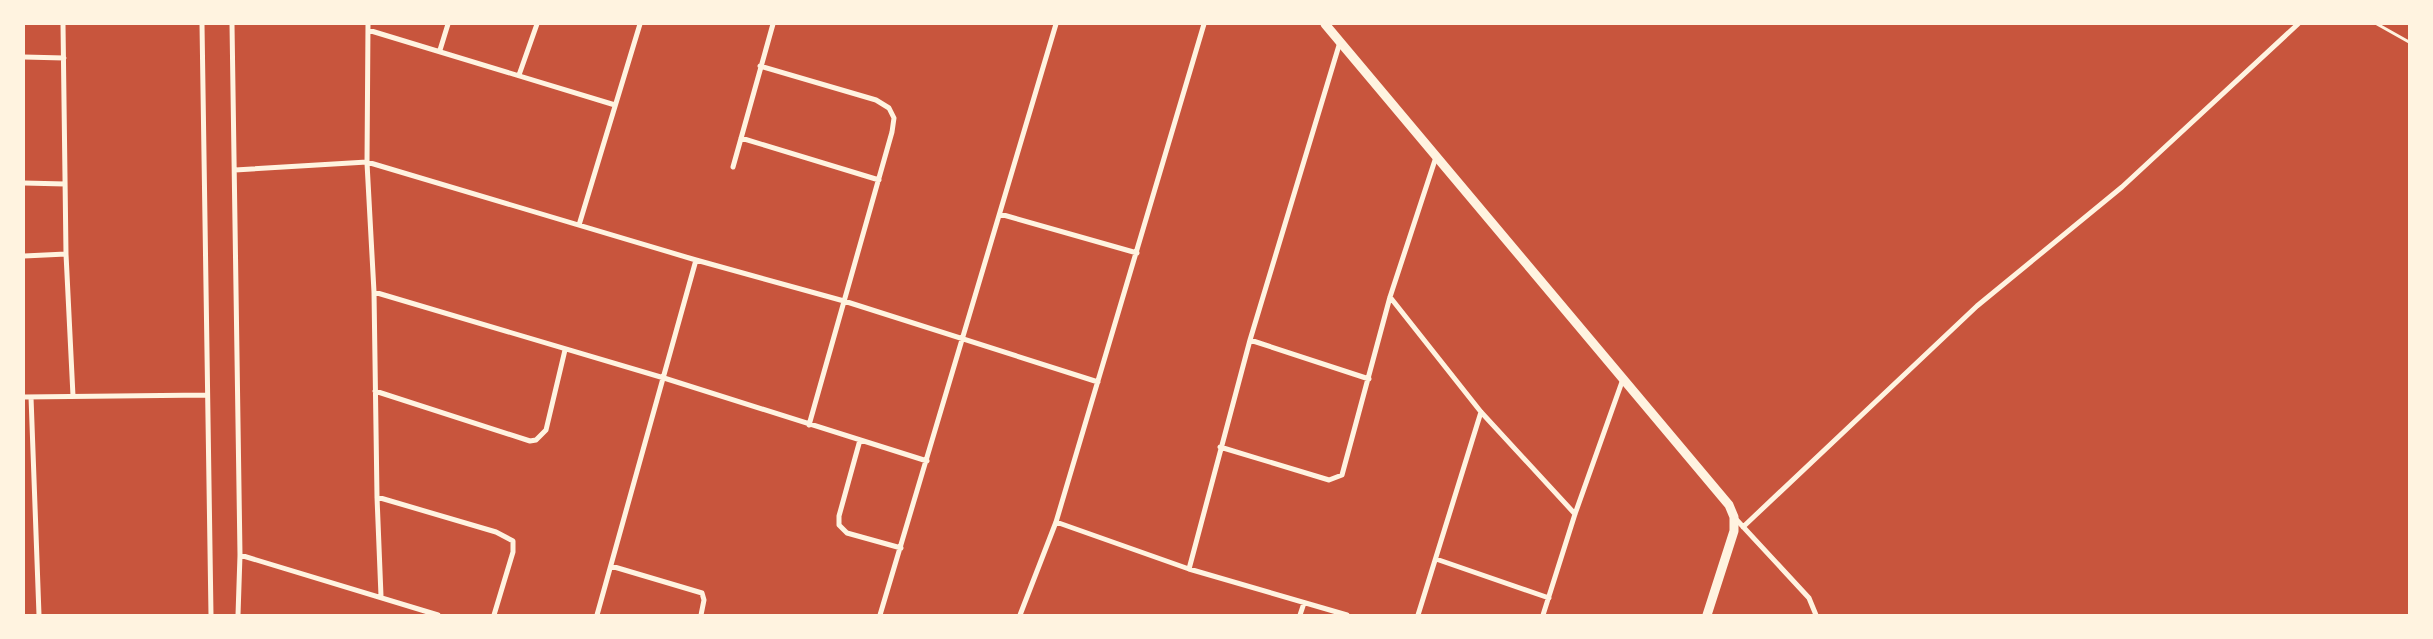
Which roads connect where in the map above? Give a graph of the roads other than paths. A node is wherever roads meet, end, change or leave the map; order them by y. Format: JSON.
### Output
{"nodes":[{"id":1,"x":63,"y":24,"type":"edge"},
{"id":2,"x":202,"y":24,"type":"edge"},
{"id":3,"x":232,"y":24,"type":"edge"},
{"id":4,"x":368,"y":24,"type":"edge"},
{"id":5,"x":448,"y":24,"type":"edge"},
{"id":6,"x":537,"y":24,"type":"edge"},
{"id":7,"x":640,"y":24,"type":"edge"},
{"id":8,"x":773,"y":24,"type":"edge"},
{"id":9,"x":1056,"y":24,"type":"edge"},
{"id":10,"x":1204,"y":24,"type":"edge"},
{"id":11,"x":1325,"y":24,"type":"edge"},
{"id":12,"x":2298,"y":24,"type":"edge"},
{"id":13,"x":368,"y":30,"type":"junction"},
{"id":14,"x":1340,"y":42,"type":"junction"},
{"id":15,"x":440,"y":50,"type":"junction"},
{"id":16,"x":24,"y":58,"type":"edge"},
{"id":17,"x":64,"y":58,"type":"junction"},
{"id":18,"x":760,"y":66,"type":"junction"},
{"id":19,"x":519,"y":75,"type":"junction"},
{"id":20,"x":615,"y":106,"type":"junction"},
{"id":21,"x":741,"y":138,"type":"junction"},
{"id":22,"x":1436,"y":157,"type":"junction"},
{"id":23,"x":367,"y":162,"type":"junction"},
{"id":24,"x":733,"y":167,"type":"dead end"},
{"id":25,"x":235,"y":170,"type":"junction"},
{"id":26,"x":879,"y":180,"type":"junction"},
{"id":27,"x":24,"y":183,"type":"edge"},
{"id":28,"x":65,"y":184,"type":"junction"},
{"id":29,"x":1000,"y":214,"type":"junction"},
{"id":30,"x":579,"y":225,"type":"junction"},
{"id":31,"x":1137,"y":253,"type":"junction"},
{"id":32,"x":66,"y":254,"type":"junction"},
{"id":33,"x":24,"y":256,"type":"edge"},
{"id":34,"x":696,"y":260,"type":"junction"},
{"id":35,"x":374,"y":292,"type":"junction"},
{"id":36,"x":1390,"y":297,"type":"junction"},
{"id":37,"x":844,"y":301,"type":"junction"},
{"id":38,"x":961,"y":339,"type":"junction"},
{"id":39,"x":1250,"y":340,"type":"junction"},
{"id":40,"x":565,"y":350,"type":"junction"},
{"id":41,"x":664,"y":378,"type":"junction"},
{"id":42,"x":1369,"y":379,"type":"junction"},
{"id":43,"x":1623,"y":379,"type":"junction"},
{"id":44,"x":1098,"y":382,"type":"junction"},
{"id":45,"x":375,"y":392,"type":"junction"},
{"id":46,"x":207,"y":395,"type":"junction"},
{"id":47,"x":24,"y":396,"type":"edge"},
{"id":48,"x":31,"y":396,"type":"junction"},
{"id":49,"x":73,"y":396,"type":"junction"},
{"id":50,"x":1481,"y":412,"type":"junction"},
{"id":51,"x":809,"y":425,"type":"junction"},
{"id":52,"x":860,"y":440,"type":"junction"},
{"id":53,"x":1220,"y":447,"type":"junction"},
{"id":54,"x":928,"y":461,"type":"junction"},
{"id":55,"x":377,"y":497,"type":"junction"},
{"id":56,"x":1575,"y":514,"type":"junction"},
{"id":57,"x":1734,"y":517,"type":"junction"},
{"id":58,"x":1056,"y":522,"type":"junction"},
{"id":59,"x":1743,"y":527,"type":"junction"},
{"id":60,"x":901,"y":548,"type":"junction"},
{"id":61,"x":240,"y":555,"type":"junction"},
{"id":62,"x":1436,"y":559,"type":"junction"},
{"id":63,"x":611,"y":566,"type":"junction"},
{"id":64,"x":1189,"y":569,"type":"junction"},
{"id":65,"x":381,"y":596,"type":"junction"},
{"id":66,"x":1549,"y":598,"type":"junction"},
{"id":67,"x":1304,"y":603,"type":"junction"},
{"id":68,"x":39,"y":615,"type":"edge"},
{"id":69,"x":211,"y":615,"type":"edge"},
{"id":70,"x":238,"y":615,"type":"edge"},
{"id":71,"x":438,"y":615,"type":"edge"},
{"id":72,"x":494,"y":615,"type":"edge"},
{"id":73,"x":597,"y":615,"type":"edge"},
{"id":74,"x":701,"y":615,"type":"edge"},
{"id":75,"x":880,"y":615,"type":"edge"},
{"id":76,"x":1020,"y":615,"type":"edge"},
{"id":77,"x":1300,"y":615,"type":"edge"},
{"id":78,"x":1347,"y":615,"type":"edge"},
{"id":79,"x":1418,"y":615,"type":"edge"},
{"id":80,"x":1543,"y":615,"type":"edge"},
{"id":81,"x":1707,"y":615,"type":"edge"},
{"id":82,"x":1816,"y":615,"type":"edge"}],
"edges":[{"from":1,"to":17,"type":"street"},
{"from":2,"to":46,"type":"street"},
{"from":3,"to":25,"type":"street"},
{"from":4,"to":13,"type":"street"},
{"from":5,"to":15,"type":"street"},
{"from":6,"to":19,"type":"street"},
{"from":7,"to":20,"type":"street"},
{"from":8,"to":18,"type":"street"},
{"from":9,"to":29,"type":"street"},
{"from":10,"to":31,"type":"street"},
{"from":11,"to":14,"type":"street"},
{"from":12,"to":59,"type":"street"},
{"from":13,"to":15,"type":"street"},
{"from":13,"to":23,"type":"street"},
{"from":14,"to":22,"type":"street"},
{"from":14,"to":39,"type":"street"},
{"from":15,"to":19,"type":"street"},
{"from":16,"to":17,"type":"street"},
{"from":17,"to":28,"type":"street"},
{"from":18,"to":21,"type":"street"},
{"from":18,"to":26,"type":"street"},
{"from":19,"to":20,"type":"street"},
{"from":20,"to":30,"type":"street"},
{"from":21,"to":24,"type":"street"},
{"from":21,"to":26,"type":"street"},
{"from":22,"to":36,"type":"street"},
{"from":22,"to":43,"type":"street"},
{"from":23,"to":25,"type":"street"},
{"from":23,"to":30,"type":"street"},
{"from":23,"to":35,"type":"street"},
{"from":25,"to":61,"type":"street"},
{"from":26,"to":37,"type":"street"},
{"from":27,"to":28,"type":"street"},
{"from":28,"to":32,"type":"street"},
{"from":29,"to":31,"type":"street"},
{"from":29,"to":38,"type":"street"},
{"from":30,"to":34,"type":"street"},
{"from":31,"to":44,"type":"street"},
{"from":32,"to":33,"type":"street"},
{"from":32,"to":49,"type":"street"},
{"from":34,"to":37,"type":"street"},
{"from":34,"to":41,"type":"street"},
{"from":35,"to":40,"type":"street"},
{"from":35,"to":45,"type":"street"},
{"from":36,"to":42,"type":"street"},
{"from":36,"to":50,"type":"street"},
{"from":37,"to":38,"type":"street"},
{"from":37,"to":51,"type":"street"},
{"from":38,"to":44,"type":"street"},
{"from":38,"to":54,"type":"street"},
{"from":39,"to":42,"type":"street"},
{"from":39,"to":53,"type":"street"},
{"from":40,"to":41,"type":"street"},
{"from":40,"to":45,"type":"street"},
{"from":41,"to":51,"type":"street"},
{"from":41,"to":63,"type":"street"},
{"from":42,"to":53,"type":"street"},
{"from":43,"to":56,"type":"street"},
{"from":43,"to":57,"type":"street"},
{"from":44,"to":58,"type":"street"},
{"from":45,"to":55,"type":"street"},
{"from":46,"to":49,"type":"street"},
{"from":46,"to":69,"type":"street"},
{"from":47,"to":48,"type":"street"},
{"from":48,"to":49,"type":"street"},
{"from":48,"to":68,"type":"street"},
{"from":50,"to":56,"type":"street"},
{"from":50,"to":62,"type":"street"},
{"from":51,"to":52,"type":"street"},
{"from":52,"to":54,"type":"street"},
{"from":52,"to":60,"type":"street"},
{"from":53,"to":64,"type":"street"},
{"from":54,"to":60,"type":"street"},
{"from":55,"to":65,"type":"street"},
{"from":55,"to":72,"type":"street"},
{"from":56,"to":66,"type":"street"},
{"from":57,"to":59,"type":"street"},
{"from":57,"to":81,"type":"street"},
{"from":58,"to":64,"type":"street"},
{"from":58,"to":76,"type":"street"},
{"from":59,"to":82,"type":"street"},
{"from":60,"to":75,"type":"street"},
{"from":61,"to":65,"type":"street"},
{"from":61,"to":70,"type":"street"},
{"from":62,"to":66,"type":"street"},
{"from":62,"to":79,"type":"street"},
{"from":63,"to":73,"type":"street"},
{"from":63,"to":74,"type":"street"},
{"from":64,"to":67,"type":"street"},
{"from":65,"to":71,"type":"street"},
{"from":66,"to":80,"type":"street"},
{"from":67,"to":77,"type":"street"},
{"from":67,"to":78,"type":"street"}]}
